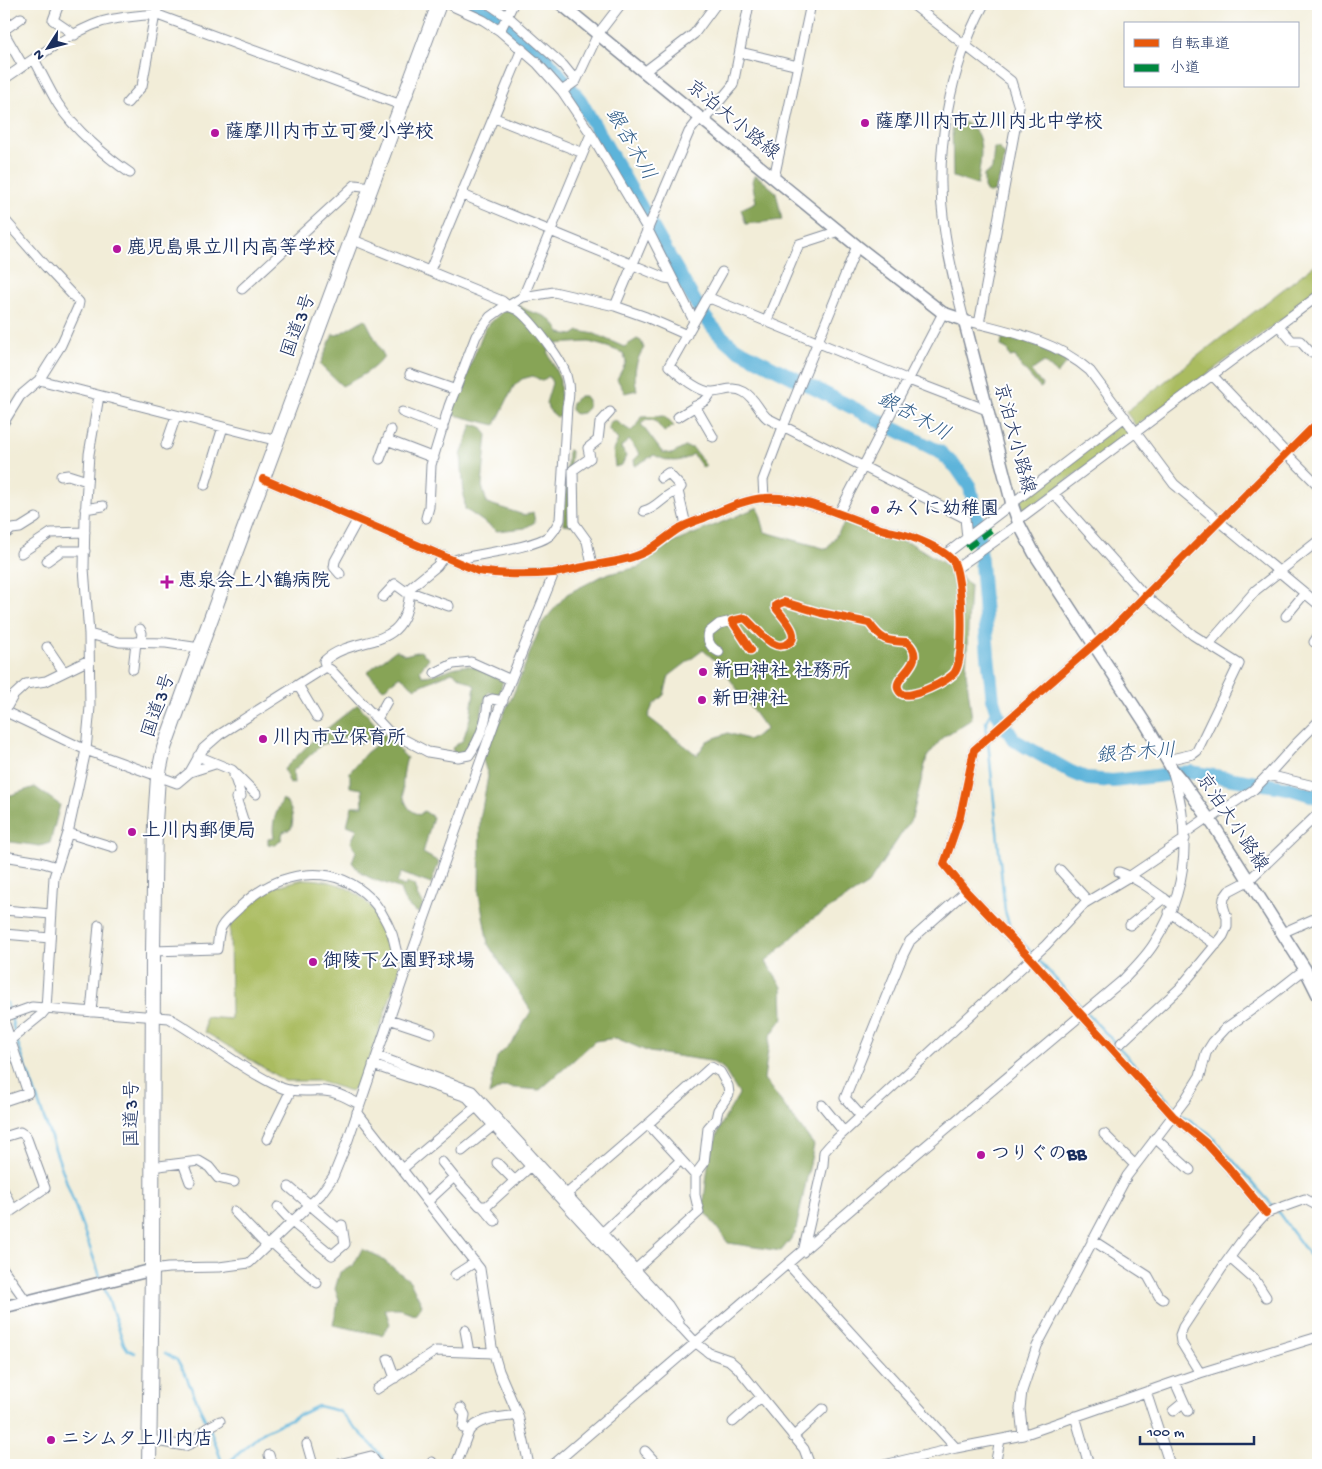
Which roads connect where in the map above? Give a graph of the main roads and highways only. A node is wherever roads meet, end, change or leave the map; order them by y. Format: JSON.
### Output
{"nodes":[{"id":1,"x":439,"y":4,"type":"edge"},
{"id":2,"x":561,"y":4,"type":"edge"},
{"id":3,"x":1318,"y":995,"type":"edge"},
{"id":4,"x":152,"y":1270,"type":"junction"},
{"id":5,"x":4,"y":1306,"type":"edge"},
{"id":6,"x":149,"y":1465,"type":"edge"}],
"edges":[{"from":1,"to":4,"type":"highway","name":"国道3号"},
{"from":2,"to":3,"type":"main road","name":"京泊大小路線"},
{"from":4,"to":5,"type":"main road"},
{"from":4,"to":6,"type":"highway","name":"国道3号"}]}
